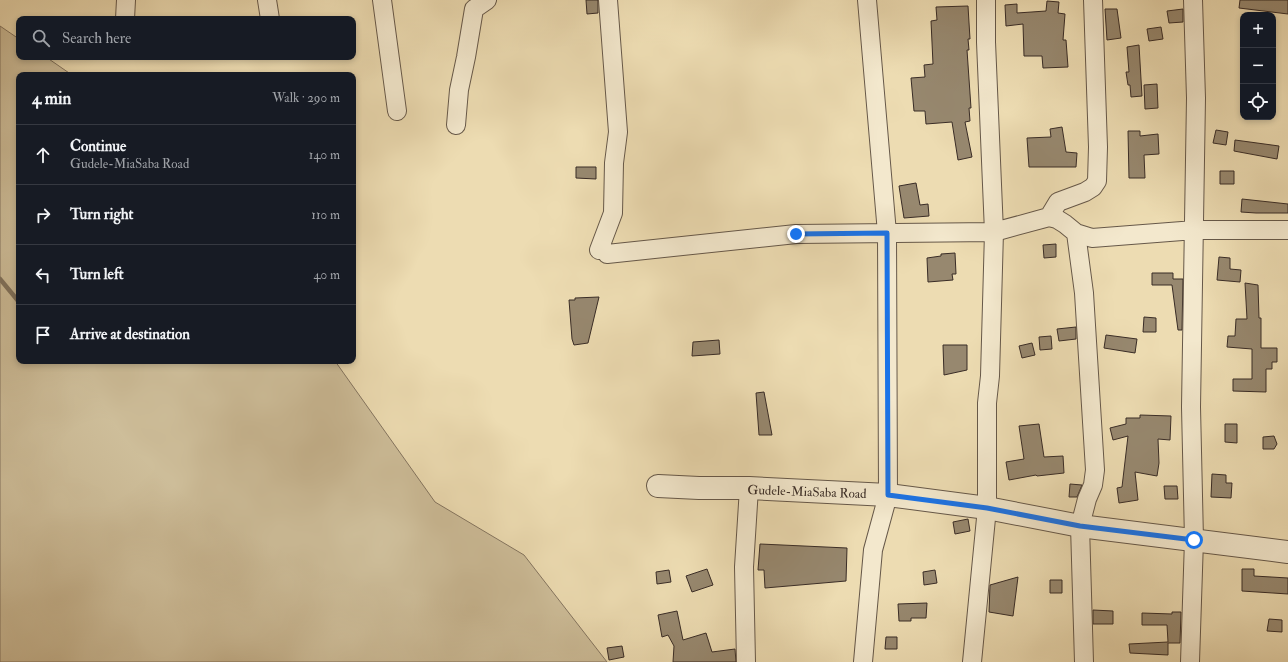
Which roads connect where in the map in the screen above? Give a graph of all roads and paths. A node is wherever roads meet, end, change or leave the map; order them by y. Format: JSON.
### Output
{"nodes":[{"id":1,"x":126,"y":0,"type":"edge"},
{"id":2,"x":267,"y":0,"type":"edge"},
{"id":3,"x":382,"y":0,"type":"edge"},
{"id":4,"x":487,"y":0,"type":"edge"},
{"id":5,"x":608,"y":0,"type":"edge"},
{"id":6,"x":867,"y":0,"type":"edge"},
{"id":7,"x":986,"y":0,"type":"edge"},
{"id":8,"x":1093,"y":0,"type":"edge"},
{"id":9,"x":1192,"y":0,"type":"edge"},
{"id":10,"x":125,"y":16,"type":"edge"},
{"id":11,"x":270,"y":16,"type":"edge"},
{"id":12,"x":397,"y":111,"type":"dead end"},
{"id":13,"x":456,"y":125,"type":"dead end"},
{"id":14,"x":1048,"y":217,"type":"junction"},
{"id":15,"x":1195,"y":230,"type":"junction"},
{"id":16,"x":1288,"y":230,"type":"edge"},
{"id":17,"x":994,"y":232,"type":"junction"},
{"id":18,"x":887,"y":233,"type":"junction"},
{"id":19,"x":1076,"y":233,"type":"junction"},
{"id":20,"x":658,"y":486,"type":"dead end"},
{"id":21,"x":749,"y":488,"type":"junction"},
{"id":22,"x":888,"y":495,"type":"junction"},
{"id":23,"x":987,"y":508,"type":"junction"},
{"id":24,"x":1080,"y":526,"type":"junction"},
{"id":25,"x":1194,"y":540,"type":"junction"},
{"id":26,"x":1288,"y":552,"type":"edge"},
{"id":27,"x":746,"y":662,"type":"edge"},
{"id":28,"x":863,"y":662,"type":"edge"},
{"id":29,"x":972,"y":662,"type":"edge"},
{"id":30,"x":1084,"y":662,"type":"edge"},
{"id":31,"x":1190,"y":662,"type":"edge"}],
"edges":[{"from":1,"to":10,"type":"street"},
{"from":2,"to":11,"type":"street"},
{"from":3,"to":12,"type":"street"},
{"from":4,"to":13,"type":"street"},
{"from":5,"to":18,"type":"street"},
{"from":6,"to":18,"type":"street"},
{"from":7,"to":17,"type":"street"},
{"from":8,"to":14,"type":"street"},
{"from":9,"to":15,"type":"street"},
{"from":14,"to":17,"type":"street"},
{"from":14,"to":19,"type":"street"},
{"from":15,"to":16,"type":"street"},
{"from":15,"to":19,"type":"street"},
{"from":15,"to":25,"type":"street"},
{"from":17,"to":18,"type":"street"},
{"from":17,"to":23,"type":"street"},
{"from":18,"to":22,"type":"street"},
{"from":19,"to":24,"type":"street"},
{"from":20,"to":21,"type":"street","name":"Gudele-MiaSaba Road"},
{"from":21,"to":22,"type":"street","name":"Gudele-MiaSaba Road"},
{"from":21,"to":27,"type":"street"},
{"from":22,"to":23,"type":"street","name":"Gudele-MiaSaba Road"},
{"from":22,"to":28,"type":"street"},
{"from":23,"to":24,"type":"street","name":"Gudele-MiaSaba Road"},
{"from":23,"to":29,"type":"street"},
{"from":24,"to":25,"type":"street","name":"Gudele-MiaSaba Road"},
{"from":24,"to":30,"type":"street"},
{"from":25,"to":26,"type":"street","name":"Gudele-MiaSaba Road"},
{"from":25,"to":31,"type":"street"}]}
